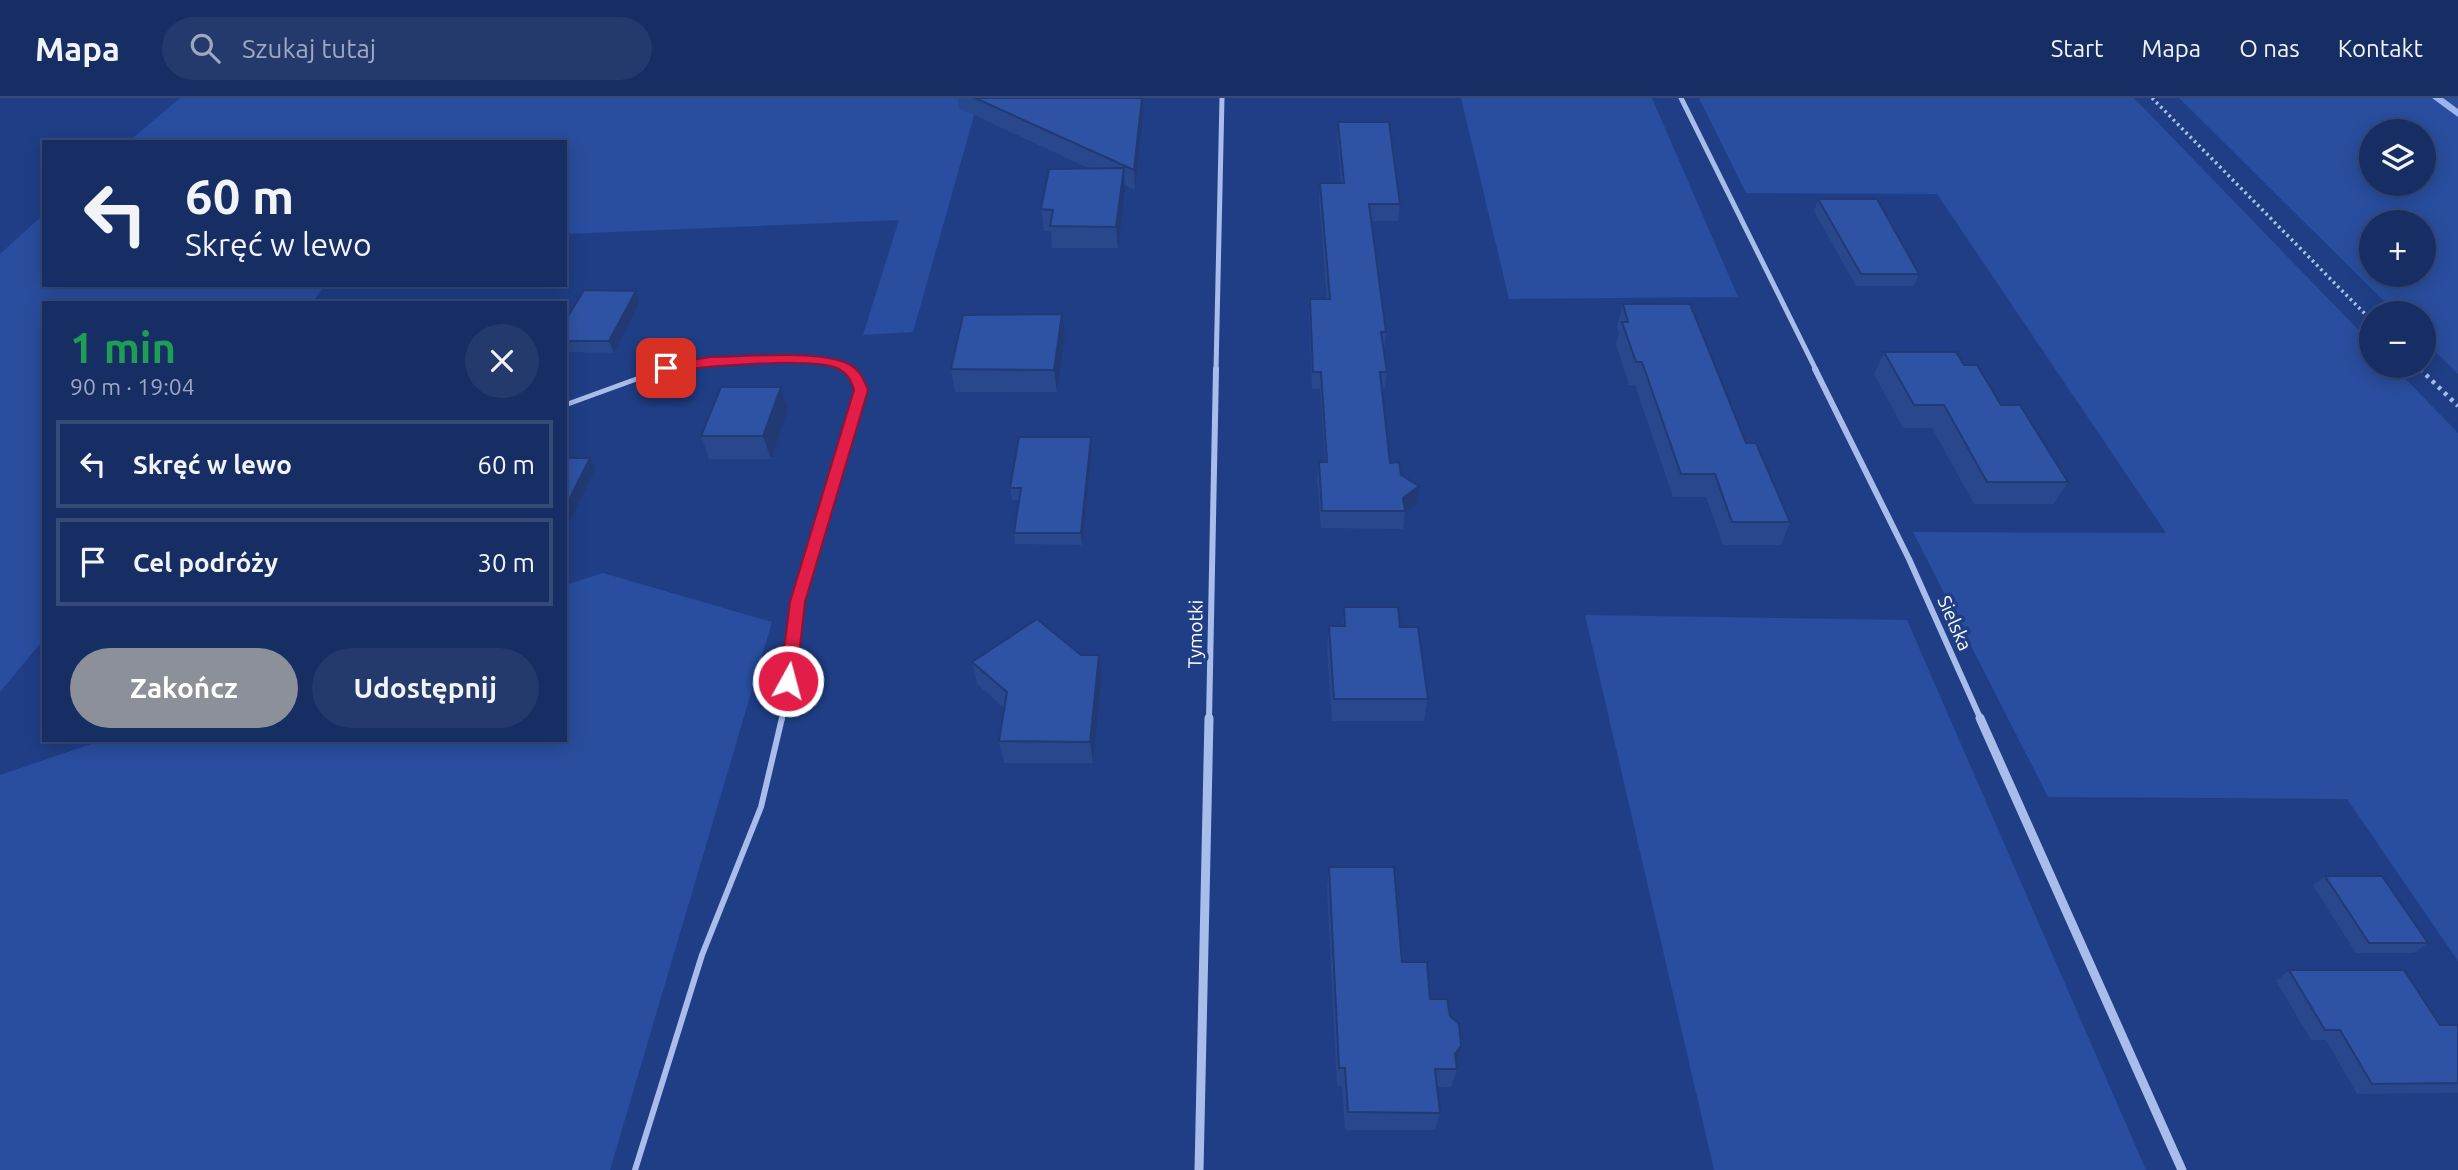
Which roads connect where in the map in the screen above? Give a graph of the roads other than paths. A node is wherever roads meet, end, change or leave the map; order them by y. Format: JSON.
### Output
{"nodes":[{"id":1,"x":1222,"y":98,"type":"edge"},
{"id":2,"x":1681,"y":98,"type":"edge"},
{"id":3,"x":567,"y":404,"type":"edge"},
{"id":4,"x":635,"y":1170,"type":"edge"},
{"id":5,"x":1199,"y":1170,"type":"edge"},
{"id":6,"x":2182,"y":1170,"type":"edge"}],
"edges":[{"from":1,"to":5,"type":"street","name":"Tymotki"},
{"from":2,"to":6,"type":"street","name":"Sielska"},
{"from":3,"to":4,"type":"lane"}]}
